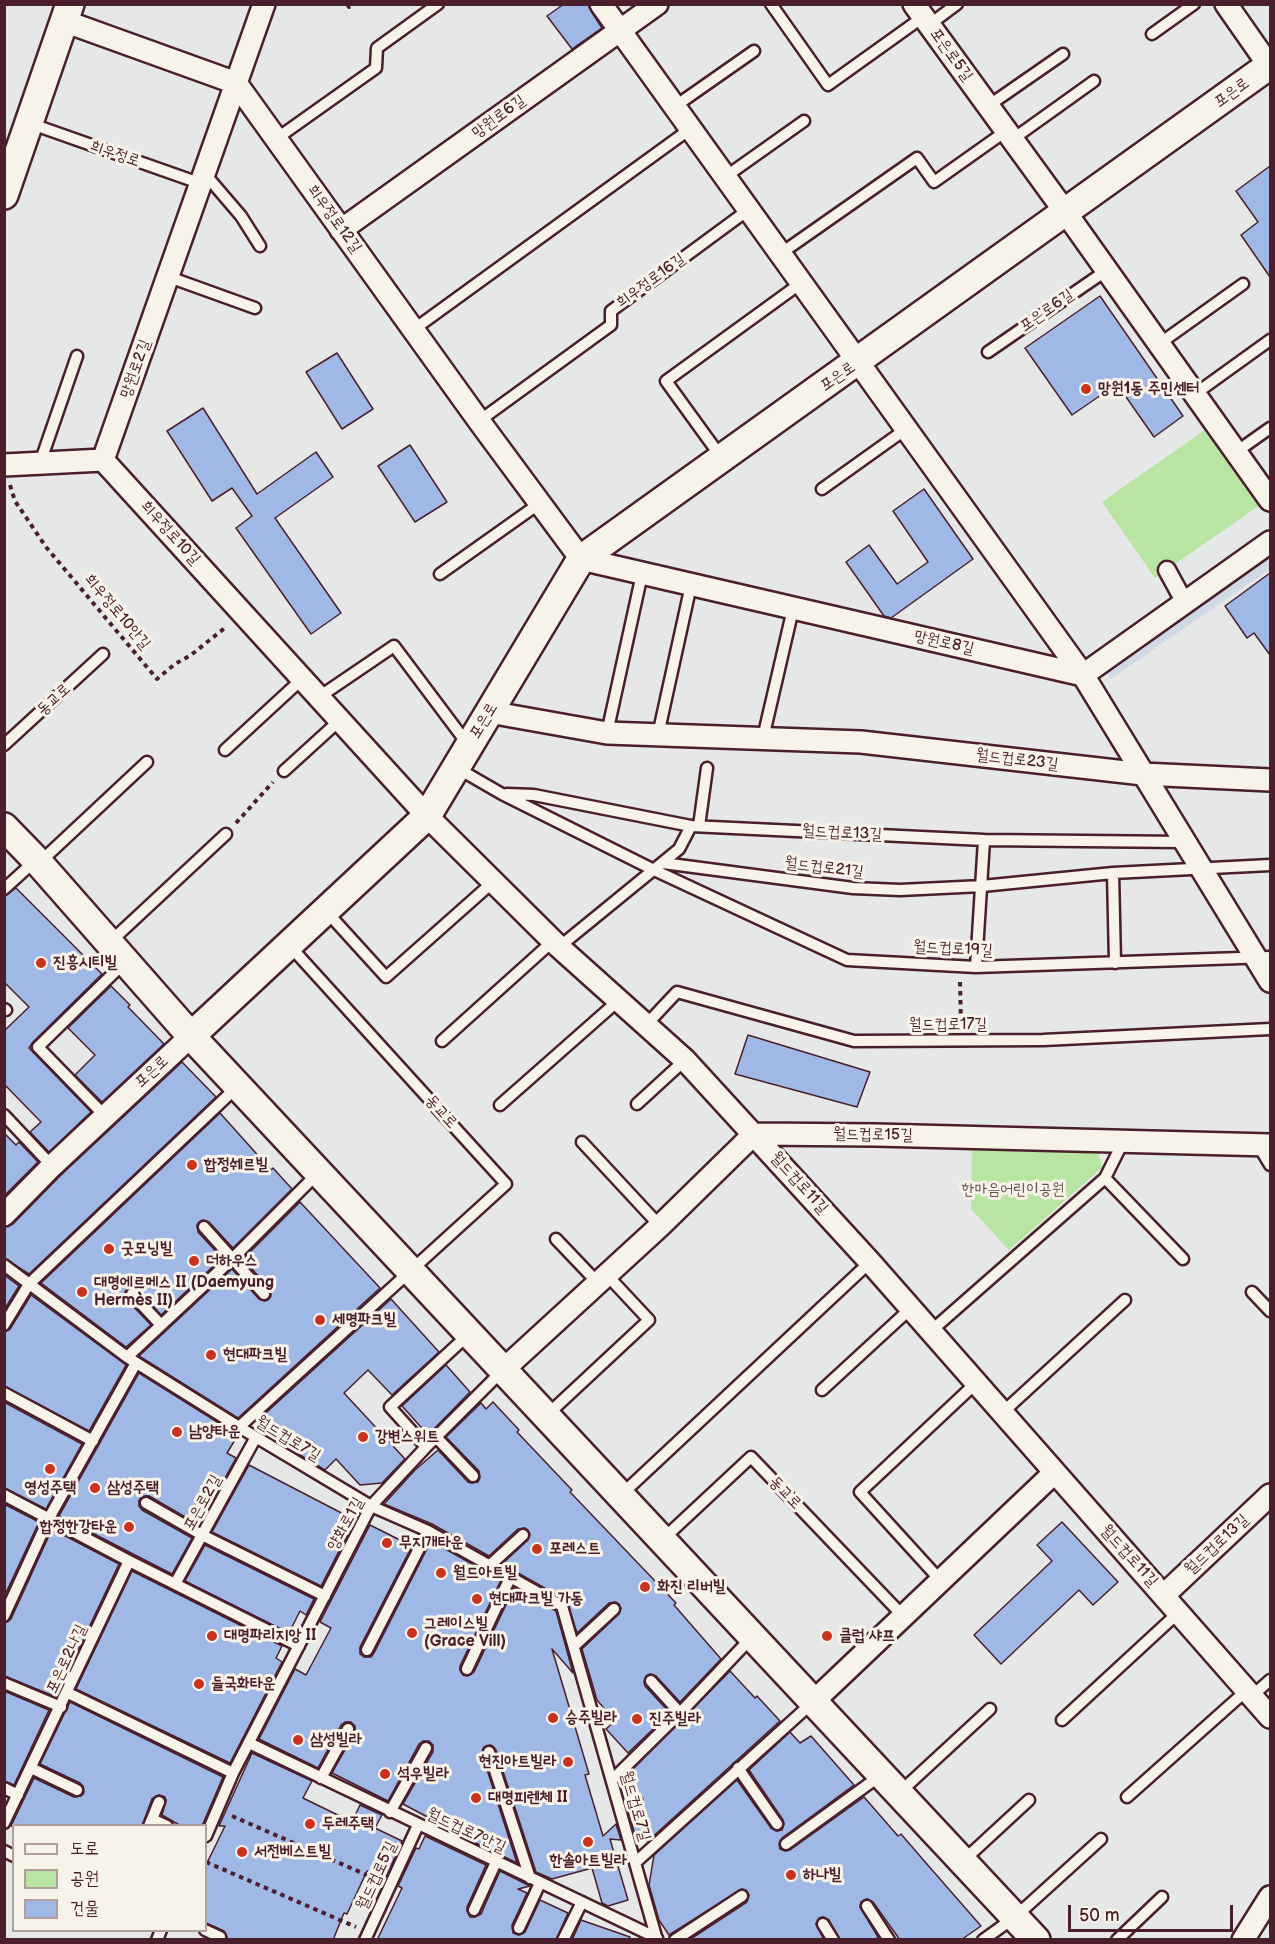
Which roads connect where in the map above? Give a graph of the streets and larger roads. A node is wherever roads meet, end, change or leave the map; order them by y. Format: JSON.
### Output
{"nodes":[{"id":1,"x":264,"y":4,"type":"edge"},
{"id":2,"x":601,"y":4,"type":"edge"},
{"id":3,"x":657,"y":4,"type":"edge"},
{"id":4,"x":1226,"y":4,"type":"edge"},
{"id":5,"x":67,"y":13,"type":"edge"},
{"id":6,"x":922,"y":15,"type":"edge"},
{"id":7,"x":621,"y":30,"type":"junction"},
{"id":8,"x":1270,"y":66,"type":"edge"},
{"id":9,"x":236,"y":82,"type":"junction"},
{"id":10,"x":4,"y":195,"type":"edge"},
{"id":11,"x":1066,"y":213,"type":"junction"},
{"id":12,"x":341,"y":230,"type":"junction"},
{"id":13,"x":858,"y":362,"type":"junction"},
{"id":14,"x":104,"y":460,"type":"junction"},
{"id":15,"x":6,"y":472,"type":"edge"},
{"id":16,"x":1270,"y":500,"type":"edge"},
{"id":17,"x":1270,"y":542,"type":"edge"},
{"id":18,"x":581,"y":559,"type":"junction"},
{"id":19,"x":1167,"y":570,"type":"dead end"},
{"id":20,"x":1185,"y":603,"type":"junction"},
{"id":21,"x":1083,"y":675,"type":"junction"},
{"id":22,"x":489,"y":712,"type":"junction"},
{"id":23,"x":1143,"y":774,"type":"junction"},
{"id":24,"x":1270,"y":780,"type":"edge"},
{"id":25,"x":427,"y":816,"type":"junction"},
{"id":26,"x":4,"y":827,"type":"edge"},
{"id":27,"x":1263,"y":957,"type":"edge"},
{"id":28,"x":1270,"y":981,"type":"edge"},
{"id":29,"x":191,"y":1036,"type":"junction"},
{"id":30,"x":754,"y":1134,"type":"junction"},
{"id":31,"x":1264,"y":1145,"type":"edge"},
{"id":32,"x":4,"y":1215,"type":"edge"},
{"id":33,"x":503,"y":1370,"type":"junction"},
{"id":34,"x":1054,"y":1473,"type":"junction"},
{"id":35,"x":1270,"y":1495,"type":"edge"},
{"id":36,"x":1164,"y":1595,"type":"junction"},
{"id":37,"x":813,"y":1702,"type":"junction"},
{"id":38,"x":1270,"y":1717,"type":"edge"},
{"id":39,"x":1270,"y":1898,"type":"edge"},
{"id":40,"x":1036,"y":1940,"type":"edge"},
{"id":41,"x":1243,"y":1940,"type":"edge"}],
"edges":[{"from":1,"to":9,"type":"street","name":"망원로2길"},
{"from":2,"to":7,"type":"street"},
{"from":3,"to":7,"type":"street","name":"망원로6길"},
{"from":4,"to":8,"type":"street"},
{"from":5,"to":9,"type":"street"},
{"from":5,"to":10,"type":"street"},
{"from":6,"to":11,"type":"street","name":"포은로5길"},
{"from":7,"to":12,"type":"street","name":"망원로6길"},
{"from":7,"to":13,"type":"street"},
{"from":8,"to":11,"type":"street","name":"포은로"},
{"from":9,"to":12,"type":"street","name":"희우정로12길"},
{"from":9,"to":14,"type":"street","name":"망원로2길"},
{"from":11,"to":13,"type":"street","name":"포은로"},
{"from":11,"to":16,"type":"street"},
{"from":12,"to":18,"type":"street","name":"희우정로12길"},
{"from":13,"to":18,"type":"street","name":"포은로"},
{"from":13,"to":21,"type":"street"},
{"from":14,"to":15,"type":"street"},
{"from":14,"to":25,"type":"street","name":"희우정로10길"},
{"from":17,"to":20,"type":"street"},
{"from":18,"to":21,"type":"street","name":"망원로8길"},
{"from":18,"to":22,"type":"street","name":"포은로"},
{"from":19,"to":20,"type":"street"},
{"from":20,"to":21,"type":"street"},
{"from":21,"to":23,"type":"street"},
{"from":22,"to":23,"type":"street","name":"월드컵로23길"},
{"from":22,"to":25,"type":"street","name":"포은로"},
{"from":23,"to":24,"type":"street","name":"월드컵로23길"},
{"from":23,"to":27,"type":"street"},
{"from":25,"to":29,"type":"street","name":"포은로"},
{"from":25,"to":30,"type":"street","name":"월드컵로11길"},
{"from":26,"to":29,"type":"street"},
{"from":27,"to":28,"type":"street"},
{"from":29,"to":32,"type":"street","name":"포은로"},
{"from":29,"to":33,"type":"street"},
{"from":30,"to":31,"type":"street","name":"월드컵로15길"},
{"from":30,"to":33,"type":"street"},
{"from":30,"to":34,"type":"street","name":"월드컵로11길"},
{"from":33,"to":37,"type":"street"},
{"from":34,"to":36,"type":"street","name":"월드컵로11길"},
{"from":34,"to":37,"type":"street"},
{"from":35,"to":36,"type":"street","name":"월드컵로13길"},
{"from":36,"to":38,"type":"street","name":"월드컵로11길"},
{"from":37,"to":40,"type":"street"},
{"from":39,"to":41,"type":"street"}]}
